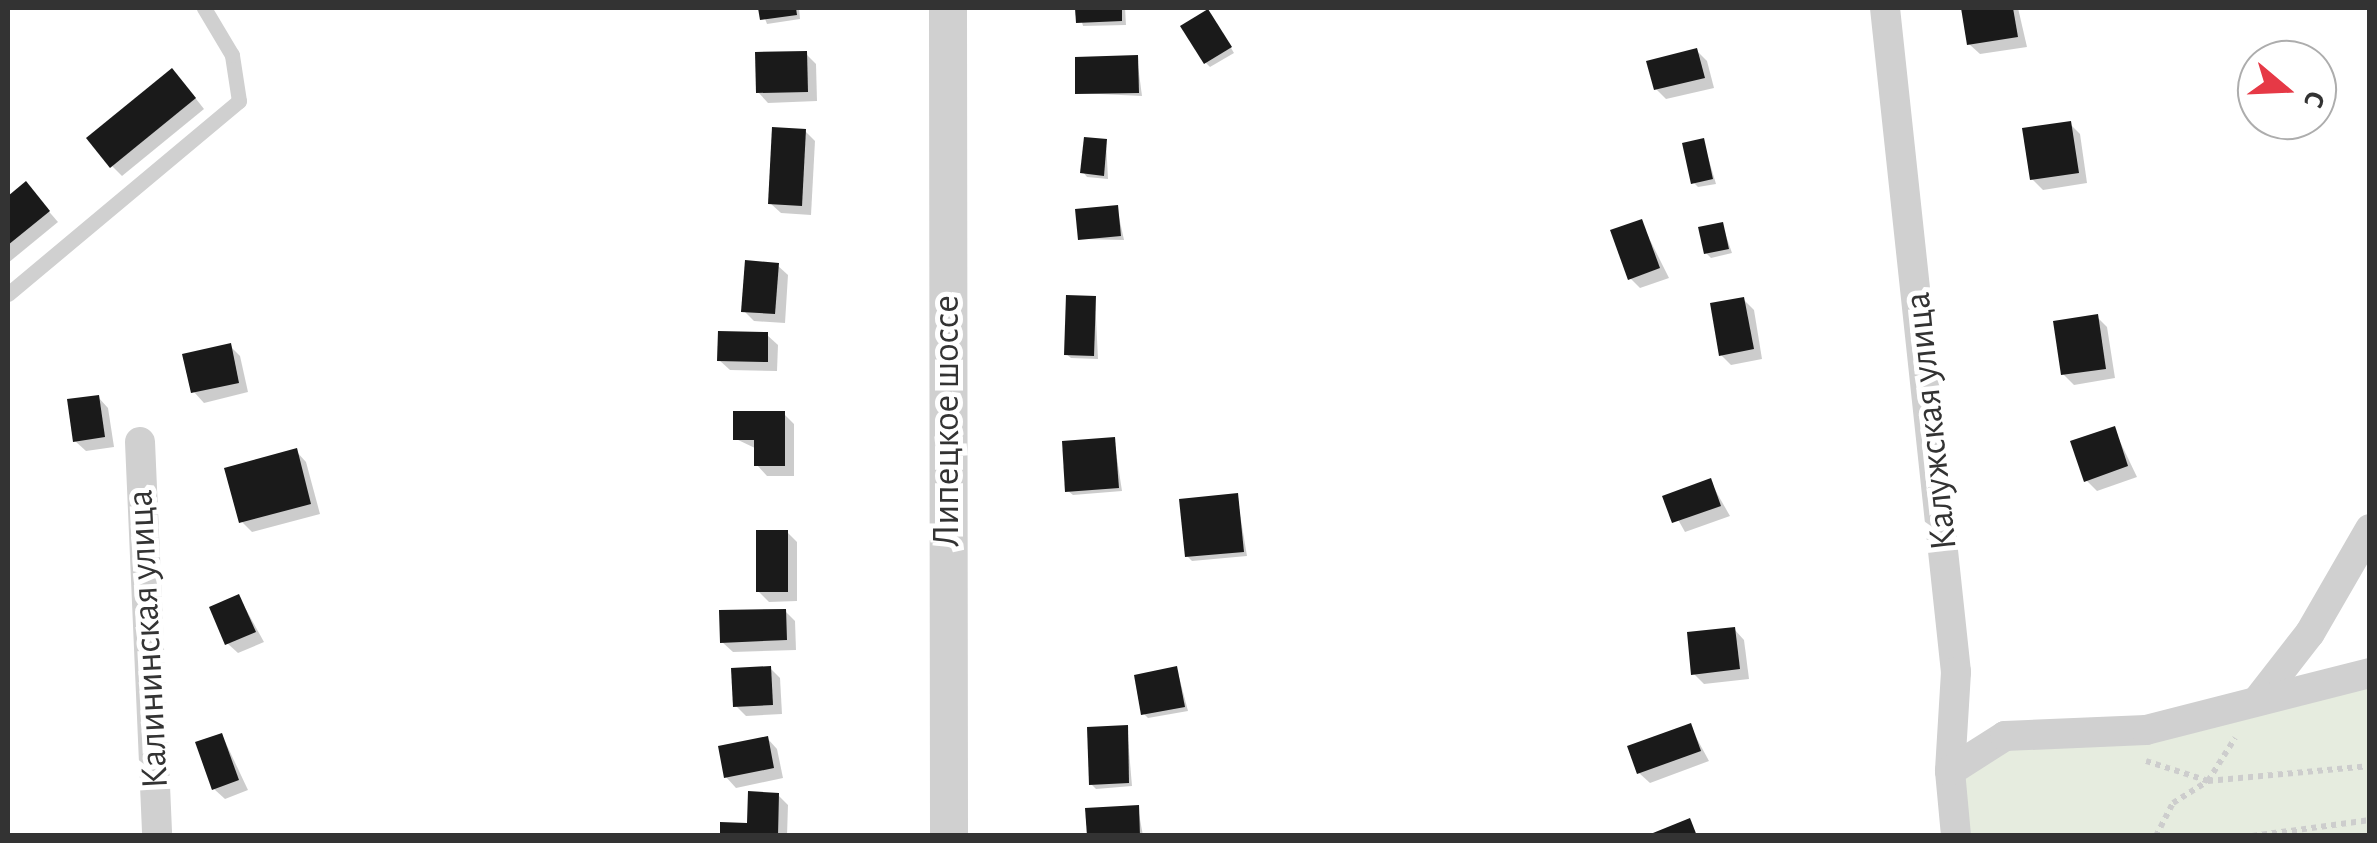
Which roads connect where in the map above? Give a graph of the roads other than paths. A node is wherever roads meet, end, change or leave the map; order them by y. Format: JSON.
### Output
{"nodes":[{"id":1,"x":204,"y":8,"type":"edge"},
{"id":2,"x":948,"y":8,"type":"edge"},
{"id":3,"x":1886,"y":8,"type":"edge"},
{"id":4,"x":8,"y":294,"type":"edge"},
{"id":5,"x":140,"y":442,"type":"dead end"},
{"id":6,"x":2370,"y":529,"type":"edge"},
{"id":7,"x":2370,"y":673,"type":"edge"},
{"id":8,"x":2257,"y":701,"type":"junction"},
{"id":9,"x":1950,"y":771,"type":"junction"},
{"id":10,"x":157,"y":836,"type":"edge"},
{"id":11,"x":949,"y":836,"type":"edge"},
{"id":12,"x":1956,"y":836,"type":"edge"}],
"edges":[{"from":1,"to":4,"type":"lane"},
{"from":2,"to":11,"type":"street","name":"Липецкое шоссе"},
{"from":3,"to":9,"type":"street","name":"Калужская улица"},
{"from":5,"to":10,"type":"street","name":"Калининская улица"},
{"from":6,"to":8,"type":"street"},
{"from":7,"to":8,"type":"street"},
{"from":8,"to":9,"type":"street"},
{"from":9,"to":12,"type":"street","name":"Калужская улица"}]}
